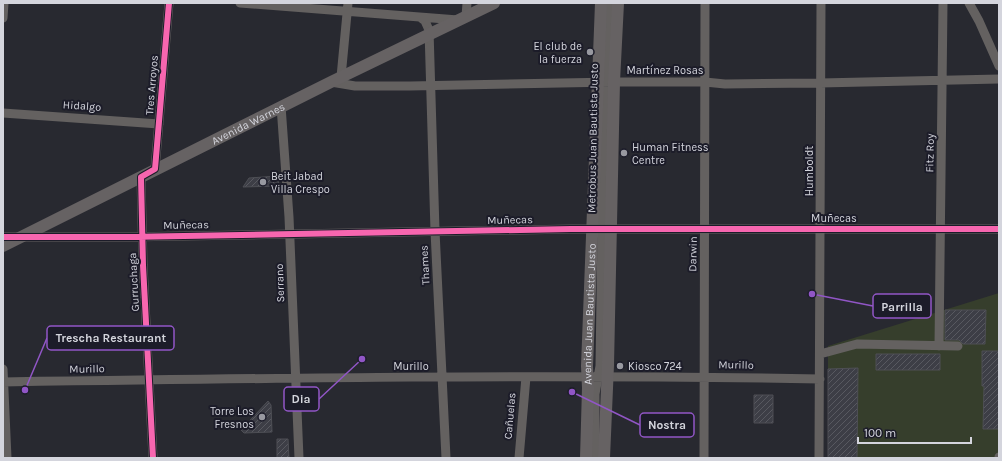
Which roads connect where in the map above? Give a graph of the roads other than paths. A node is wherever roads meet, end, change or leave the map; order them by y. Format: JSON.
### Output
{"nodes":[{"id":1,"x":4,"y":3,"type":"edge"},
{"id":2,"x":169,"y":3,"type":"edge"},
{"id":3,"x":240,"y":3,"type":"edge"},
{"id":4,"x":467,"y":3,"type":"edge"},
{"id":5,"x":494,"y":3,"type":"edge"},
{"id":6,"x":601,"y":3,"type":"edge"},
{"id":7,"x":609,"y":3,"type":"edge"},
{"id":8,"x":618,"y":3,"type":"edge"},
{"id":9,"x":705,"y":3,"type":"edge"},
{"id":10,"x":821,"y":3,"type":"edge"},
{"id":11,"x":944,"y":3,"type":"edge"},
{"id":12,"x":969,"y":3,"type":"edge"},
{"id":13,"x":348,"y":8,"type":"edge"},
{"id":14,"x":3,"y":18,"type":"edge"},
{"id":15,"x":421,"y":18,"type":"junction"},
{"id":16,"x":462,"y":18,"type":"junction"},
{"id":17,"x":426,"y":40,"type":"junction"},
{"id":18,"x":999,"y":66,"type":"edge"},
{"id":19,"x":336,"y":79,"type":"junction"},
{"id":20,"x":943,"y":79,"type":"junction"},
{"id":21,"x":999,"y":79,"type":"edge"},
{"id":22,"x":705,"y":82,"type":"junction"},
{"id":23,"x":606,"y":83,"type":"junction"},
{"id":24,"x":820,"y":83,"type":"junction"},
{"id":25,"x":430,"y":86,"type":"junction"},
{"id":26,"x":281,"y":106,"type":"junction"},
{"id":27,"x":3,"y":113,"type":"edge"},
{"id":28,"x":159,"y":124,"type":"junction"},
{"id":29,"x":155,"y":169,"type":"junction"},
{"id":30,"x":141,"y":177,"type":"junction"},
{"id":31,"x":821,"y":228,"type":"junction"},
{"id":32,"x":940,"y":228,"type":"junction"},
{"id":33,"x":602,"y":229,"type":"junction"},
{"id":34,"x":999,"y":229,"type":"edge"},
{"id":35,"x":705,"y":230,"type":"junction"},
{"id":36,"x":435,"y":231,"type":"junction"},
{"id":37,"x":290,"y":233,"type":"junction"},
{"id":38,"x":21,"y":236,"type":"junction"},
{"id":39,"x":142,"y":236,"type":"junction"},
{"id":40,"x":3,"y":237,"type":"edge"},
{"id":41,"x":3,"y":246,"type":"edge"},
{"id":42,"x":939,"y":346,"type":"junction"},
{"id":43,"x":958,"y":346,"type":"dead end"},
{"id":44,"x":820,"y":354,"type":"junction"},
{"id":45,"x":3,"y":369,"type":"edge"},
{"id":46,"x":526,"y":377,"type":"junction"},
{"id":47,"x":597,"y":377,"type":"junction"},
{"id":48,"x":704,"y":377,"type":"junction"},
{"id":49,"x":296,"y":378,"type":"junction"},
{"id":50,"x":443,"y":378,"type":"junction"},
{"id":51,"x":820,"y":379,"type":"junction"},
{"id":52,"x":149,"y":380,"type":"junction"},
{"id":53,"x":3,"y":382,"type":"edge"},
{"id":54,"x":7,"y":458,"type":"edge"},
{"id":55,"x":153,"y":458,"type":"edge"},
{"id":56,"x":299,"y":458,"type":"edge"},
{"id":57,"x":446,"y":458,"type":"edge"},
{"id":58,"x":519,"y":458,"type":"edge"},
{"id":59,"x":586,"y":458,"type":"edge"},
{"id":60,"x":595,"y":458,"type":"edge"},
{"id":61,"x":604,"y":458,"type":"edge"},
{"id":62,"x":704,"y":458,"type":"edge"},
{"id":63,"x":819,"y":458,"type":"edge"}],
"edges":[{"from":1,"to":14,"type":"street"},
{"from":2,"to":28,"type":"street","name":"Tres Arroyos"},
{"from":3,"to":13,"type":"street"},
{"from":4,"to":16,"type":"street"},
{"from":5,"to":16,"type":"main road","name":"Avenida Warnes"},
{"from":6,"to":23,"type":"main road","name":"Avenida Juan Bautista Justo"},
{"from":7,"to":23,"type":"street","name":"Metrobus Juan Bautista Justo"},
{"from":8,"to":23,"type":"main road","name":"Avenida Juan Bautista Justo"},
{"from":9,"to":22,"type":"street","name":"Darwin"},
{"from":10,"to":24,"type":"street","name":"Humboldt"},
{"from":11,"to":20,"type":"street","name":"Fitz Roy"},
{"from":12,"to":18,"type":"street"},
{"from":13,"to":15,"type":"street"},
{"from":13,"to":19,"type":"street"},
{"from":15,"to":16,"type":"street"},
{"from":15,"to":17,"type":"street"},
{"from":16,"to":17,"type":"main road","name":"Avenida Warnes"},
{"from":17,"to":19,"type":"main road","name":"Avenida Warnes"},
{"from":17,"to":25,"type":"street","name":"Thames"},
{"from":19,"to":25,"type":"street","name":"Martínez Rosas"},
{"from":19,"to":26,"type":"main road","name":"Avenida Warnes"},
{"from":20,"to":21,"type":"street","name":"Martínez Rosas"},
{"from":20,"to":24,"type":"street","name":"Martínez Rosas"},
{"from":20,"to":32,"type":"street","name":"Fitz Roy"},
{"from":22,"to":23,"type":"street","name":"Martínez Rosas"},
{"from":22,"to":24,"type":"street","name":"Martínez Rosas"},
{"from":22,"to":35,"type":"street","name":"Darwin"},
{"from":23,"to":25,"type":"street","name":"Martínez Rosas"},
{"from":23,"to":33,"type":"main road","name":"Avenida Juan Bautista Justo"},
{"from":23,"to":33,"type":"main road","name":"Avenida Juan Bautista Justo"},
{"from":24,"to":31,"type":"street","name":"Humboldt"},
{"from":25,"to":36,"type":"street","name":"Thames"},
{"from":26,"to":29,"type":"main road","name":"Avenida Warnes"},
{"from":26,"to":37,"type":"street","name":"Serrano"},
{"from":27,"to":28,"type":"street","name":"Hidalgo"},
{"from":28,"to":29,"type":"street","name":"Tres Arroyos"},
{"from":29,"to":30,"type":"main road","name":"Avenida Warnes"},
{"from":30,"to":38,"type":"main road","name":"Avenida Warnes"},
{"from":30,"to":39,"type":"street","name":"Gurruchaga"},
{"from":31,"to":32,"type":"street","name":"Muñecas"},
{"from":31,"to":35,"type":"street","name":"Muñecas"},
{"from":31,"to":44,"type":"street","name":"Humboldt"},
{"from":32,"to":34,"type":"street","name":"Muñecas"},
{"from":32,"to":42,"type":"street","name":"Fitz Roy"},
{"from":33,"to":35,"type":"street","name":"Muñecas"},
{"from":33,"to":36,"type":"street","name":"Muñecas"},
{"from":33,"to":47,"type":"main road","name":"Avenida Juan Bautista Justo"},
{"from":33,"to":47,"type":"main road","name":"Avenida Juan Bautista Justo"},
{"from":35,"to":48,"type":"street","name":"Darwin"},
{"from":36,"to":37,"type":"street","name":"Muñecas"},
{"from":36,"to":50,"type":"street","name":"Thames"},
{"from":37,"to":39,"type":"street","name":"Muñecas"},
{"from":37,"to":49,"type":"street","name":"Serrano"},
{"from":38,"to":39,"type":"street","name":"Muñecas"},
{"from":38,"to":40,"type":"street","name":"Muñecas"},
{"from":38,"to":41,"type":"main road","name":"Avenida Warnes"},
{"from":39,"to":52,"type":"street","name":"Gurruchaga"},
{"from":42,"to":43,"type":"street"},
{"from":42,"to":44,"type":"street"},
{"from":44,"to":51,"type":"street","name":"Humboldt"},
{"from":45,"to":53,"type":"street"},
{"from":46,"to":47,"type":"street","name":"Murillo"},
{"from":46,"to":50,"type":"street","name":"Murillo"},
{"from":46,"to":58,"type":"street","name":"Cañuelas"},
{"from":47,"to":48,"type":"street","name":"Murillo"},
{"from":47,"to":59,"type":"main road","name":"Avenida Juan Bautista Justo"},
{"from":47,"to":60,"type":"street"},
{"from":47,"to":61,"type":"main road","name":"Avenida Juan Bautista Justo"},
{"from":48,"to":51,"type":"street","name":"Murillo"},
{"from":48,"to":62,"type":"street","name":"Darwin"},
{"from":49,"to":50,"type":"street","name":"Murillo"},
{"from":49,"to":52,"type":"street","name":"Murillo"},
{"from":49,"to":56,"type":"street","name":"Serrano"},
{"from":50,"to":57,"type":"street","name":"Thames"},
{"from":51,"to":63,"type":"street","name":"Humboldt"},
{"from":52,"to":53,"type":"street","name":"Murillo"},
{"from":52,"to":55,"type":"street","name":"Gurruchaga"},
{"from":53,"to":54,"type":"street"}]}
